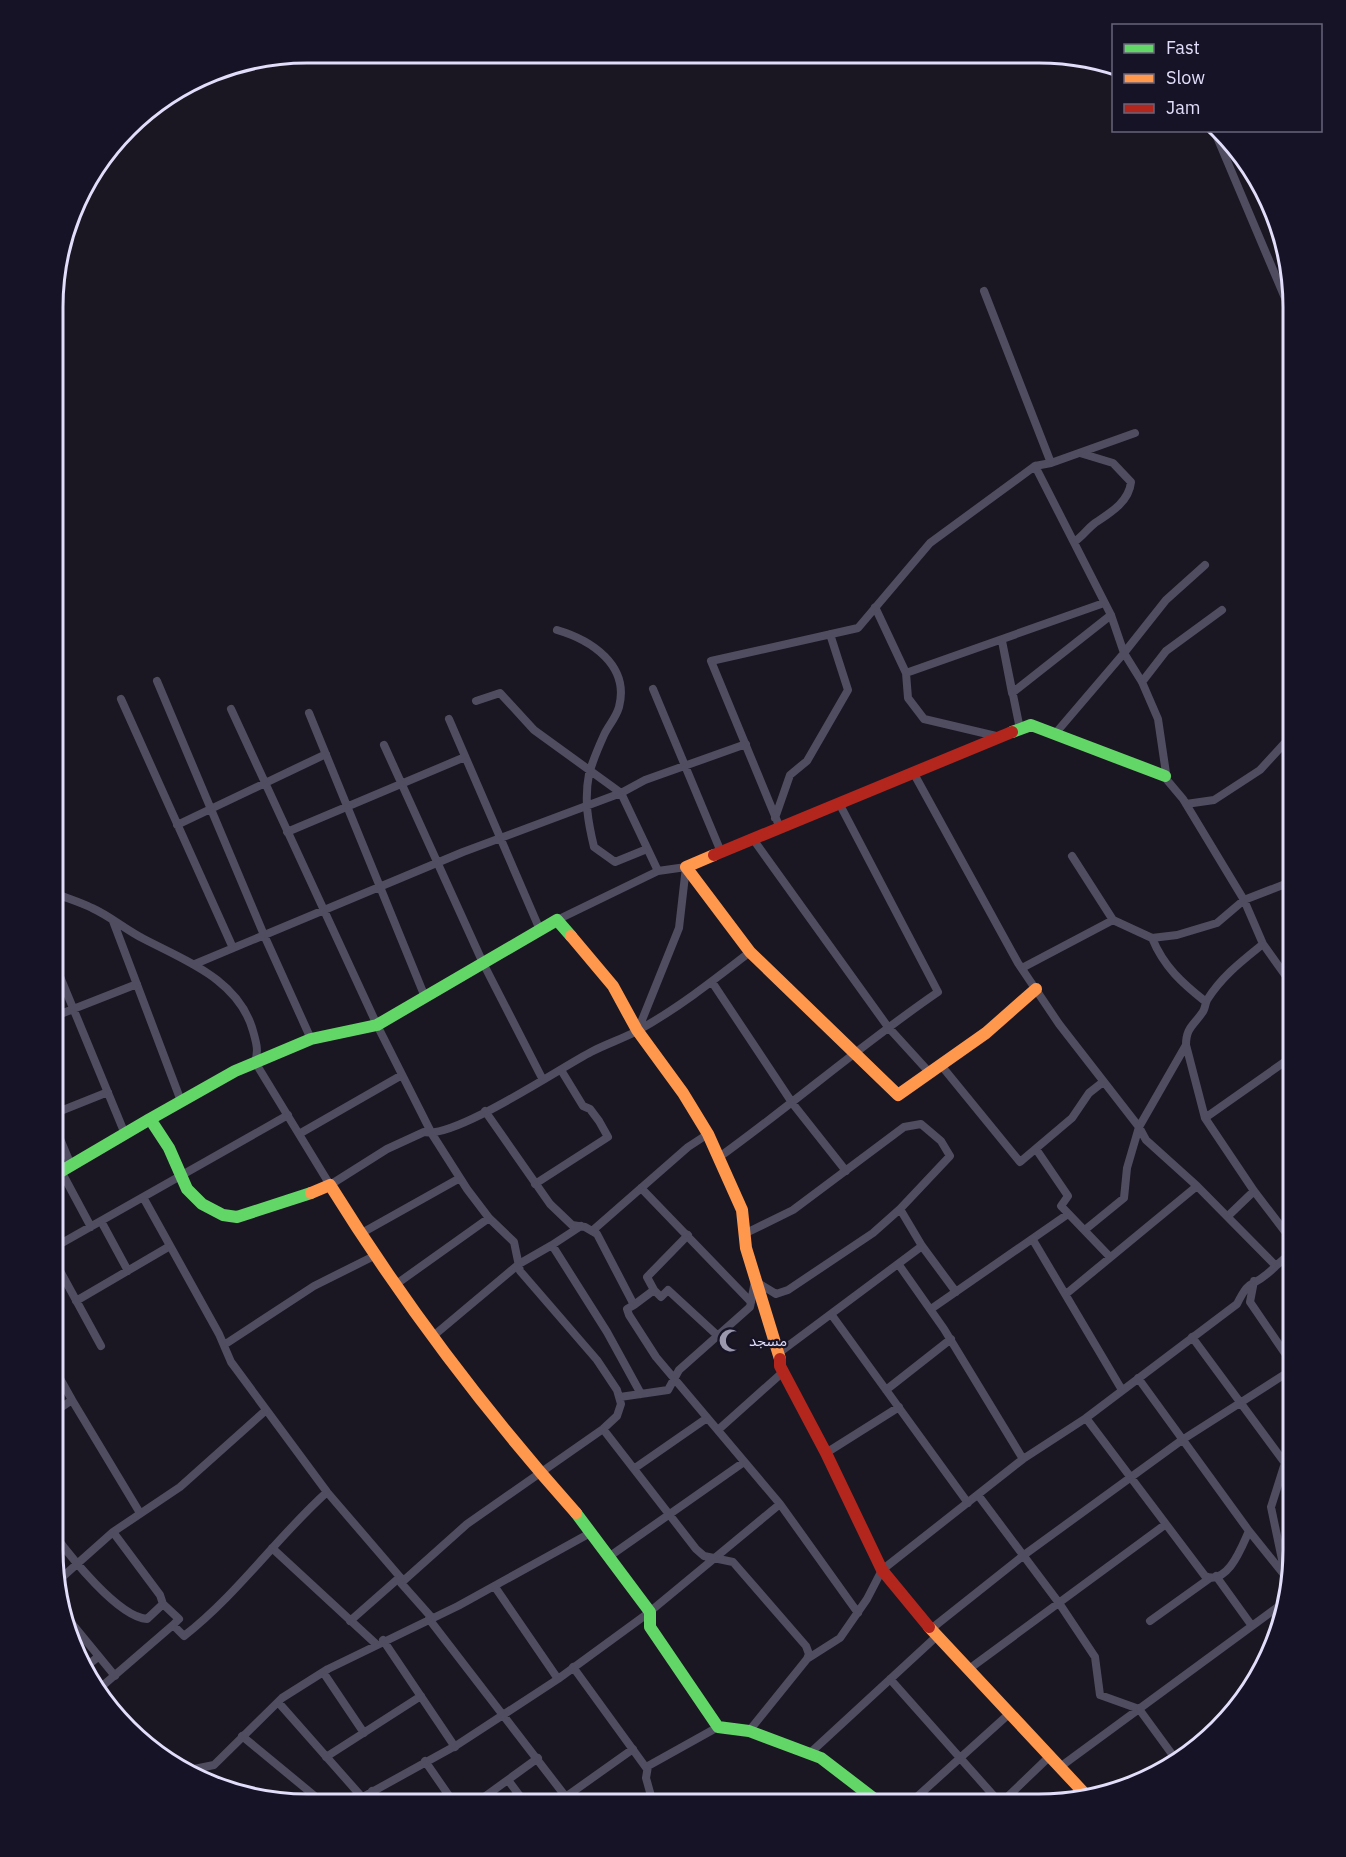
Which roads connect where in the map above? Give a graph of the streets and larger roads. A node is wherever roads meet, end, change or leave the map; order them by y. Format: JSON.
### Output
{"nodes":[{"id":1,"x":1220,"y":143,"type":"edge"},
{"id":2,"x":1280,"y":268,"type":"edge"},
{"id":3,"x":1275,"y":270,"type":"junction"},
{"id":4,"x":1282,"y":288,"type":"edge"},
{"id":5,"x":984,"y":291,"type":"dead end"},
{"id":6,"x":1135,"y":433,"type":"dead end"},
{"id":7,"x":1080,"y":453,"type":"junction"},
{"id":8,"x":1051,"y":463,"type":"junction"},
{"id":9,"x":1035,"y":466,"type":"junction"},
{"id":10,"x":1074,"y":542,"type":"junction"},
{"id":11,"x":1205,"y":565,"type":"dead end"},
{"id":12,"x":1104,"y":603,"type":"junction"},
{"id":13,"x":875,"y":607,"type":"junction"},
{"id":14,"x":1222,"y":610,"type":"dead end"},
{"id":15,"x":1111,"y":615,"type":"junction"},
{"id":16,"x":557,"y":630,"type":"dead end"},
{"id":17,"x":830,"y":634,"type":"junction"},
{"id":18,"x":1002,"y":641,"type":"junction"},
{"id":19,"x":1124,"y":653,"type":"junction"},
{"id":20,"x":906,"y":674,"type":"junction"},
{"id":21,"x":157,"y":681,"type":"dead end"},
{"id":22,"x":1142,"y":682,"type":"junction"},
{"id":23,"x":653,"y":689,"type":"dead end"},
{"id":24,"x":121,"y":699,"type":"dead end"},
{"id":25,"x":476,"y":701,"type":"dead end"},
{"id":26,"x":231,"y":709,"type":"dead end"},
{"id":27,"x":309,"y":713,"type":"dead end"},
{"id":28,"x":449,"y":719,"type":"dead end"},
{"id":29,"x":1020,"y":729,"type":"junction"},
{"id":30,"x":1054,"y":735,"type":"junction"},
{"id":31,"x":999,"y":736,"type":"junction"},
{"id":32,"x":746,"y":744,"type":"junction"},
{"id":33,"x":384,"y":745,"type":"dead end"},
{"id":34,"x":1283,"y":745,"type":"edge"},
{"id":35,"x":326,"y":754,"type":"junction"},
{"id":36,"x":465,"y":757,"type":"junction"},
{"id":37,"x":684,"y":767,"type":"junction"},
{"id":38,"x":590,"y":772,"type":"junction"},
{"id":39,"x":912,"y":772,"type":"junction"},
{"id":40,"x":1165,"y":776,"type":"junction"},
{"id":41,"x":265,"y":783,"type":"junction"},
{"id":42,"x":402,"y":784,"type":"junction"},
{"id":43,"x":621,"y":793,"type":"junction"},
{"id":44,"x":839,"y":803,"type":"junction"},
{"id":45,"x":1186,"y":804,"type":"junction"},
{"id":46,"x":586,"y":806,"type":"junction"},
{"id":47,"x":348,"y":807,"type":"junction"},
{"id":48,"x":211,"y":809,"type":"junction"},
{"id":49,"x":778,"y":823,"type":"junction"},
{"id":50,"x":177,"y":825,"type":"junction"},
{"id":51,"x":288,"y":832,"type":"junction"},
{"id":52,"x":500,"y":837,"type":"junction"},
{"id":53,"x":753,"y":839,"type":"junction"},
{"id":54,"x":647,"y":849,"type":"junction"},
{"id":55,"x":721,"y":852,"type":"junction"},
{"id":56,"x":1072,"y":856,"type":"dead end"},
{"id":57,"x":438,"y":862,"type":"junction"},
{"id":58,"x":686,"y":867,"type":"junction"},
{"id":59,"x":658,"y":871,"type":"junction"},
{"id":60,"x":1283,"y":885,"type":"edge"},
{"id":61,"x":380,"y":886,"type":"junction"},
{"id":62,"x":63,"y":896,"type":"edge"},
{"id":63,"x":1244,"y":900,"type":"junction"},
{"id":64,"x":323,"y":909,"type":"junction"},
{"id":65,"x":557,"y":920,"type":"junction"},
{"id":66,"x":1113,"y":920,"type":"junction"},
{"id":67,"x":113,"y":921,"type":"junction"},
{"id":68,"x":540,"y":930,"type":"junction"},
{"id":69,"x":264,"y":935,"type":"junction"},
{"id":70,"x":1152,"y":938,"type":"junction"},
{"id":71,"x":1263,"y":944,"type":"junction"},
{"id":72,"x":233,"y":948,"type":"junction"},
{"id":73,"x":750,"y":952,"type":"junction"},
{"id":74,"x":483,"y":963,"type":"junction"},
{"id":75,"x":195,"y":964,"type":"junction"},
{"id":76,"x":1022,"y":968,"type":"junction"},
{"id":77,"x":1283,"y":972,"type":"edge"},
{"id":78,"x":712,"y":982,"type":"junction"},
{"id":79,"x":63,"y":984,"type":"edge"},
{"id":80,"x":137,"y":984,"type":"junction"},
{"id":81,"x":1036,"y":989,"type":"junction"},
{"id":82,"x":425,"y":997,"type":"junction"},
{"id":83,"x":1206,"y":1002,"type":"junction"},
{"id":84,"x":73,"y":1009,"type":"junction"},
{"id":85,"x":63,"y":1013,"type":"edge"},
{"id":86,"x":377,"y":1025,"type":"junction"},
{"id":87,"x":888,"y":1027,"type":"junction"},
{"id":88,"x":637,"y":1030,"type":"junction"},
{"id":89,"x":311,"y":1039,"type":"junction"},
{"id":90,"x":1186,"y":1045,"type":"junction"},
{"id":91,"x":854,"y":1054,"type":"junction"},
{"id":92,"x":255,"y":1062,"type":"junction"},
{"id":93,"x":1283,"y":1063,"type":"edge"},
{"id":94,"x":934,"y":1068,"type":"junction"},
{"id":95,"x":561,"y":1070,"type":"junction"},
{"id":96,"x":402,"y":1075,"type":"junction"},
{"id":97,"x":543,"y":1080,"type":"junction"},
{"id":98,"x":1103,"y":1083,"type":"junction"},
{"id":99,"x":108,"y":1092,"type":"junction"},
{"id":100,"x":181,"y":1101,"type":"junction"},
{"id":101,"x":793,"y":1104,"type":"junction"},
{"id":102,"x":63,"y":1110,"type":"edge"},
{"id":103,"x":485,"y":1111,"type":"junction"},
{"id":104,"x":288,"y":1115,"type":"junction"},
{"id":105,"x":1205,"y":1118,"type":"junction"},
{"id":106,"x":150,"y":1119,"type":"junction"},
{"id":107,"x":1139,"y":1127,"type":"junction"},
{"id":108,"x":125,"y":1134,"type":"junction"},
{"id":109,"x":299,"y":1134,"type":"junction"},
{"id":110,"x":432,"y":1134,"type":"junction"},
{"id":111,"x":708,"y":1134,"type":"junction"},
{"id":112,"x":1036,"y":1149,"type":"junction"},
{"id":113,"x":718,"y":1158,"type":"junction"},
{"id":114,"x":63,"y":1170,"type":"edge"},
{"id":115,"x":846,"y":1170,"type":"junction"},
{"id":116,"x":63,"y":1173,"type":"edge"},
{"id":117,"x":183,"y":1176,"type":"junction"},
{"id":118,"x":460,"y":1178,"type":"junction"},
{"id":119,"x":535,"y":1184,"type":"junction"},
{"id":120,"x":330,"y":1185,"type":"junction"},
{"id":121,"x":1197,"y":1186,"type":"junction"},
{"id":122,"x":640,"y":1188,"type":"junction"},
{"id":123,"x":1254,"y":1191,"type":"junction"},
{"id":124,"x":142,"y":1197,"type":"junction"},
{"id":125,"x":900,"y":1209,"type":"junction"},
{"id":126,"x":1068,"y":1214,"type":"junction"},
{"id":127,"x":1228,"y":1216,"type":"junction"},
{"id":128,"x":489,"y":1218,"type":"junction"},
{"id":129,"x":101,"y":1221,"type":"junction"},
{"id":130,"x":91,"y":1227,"type":"junction"},
{"id":131,"x":581,"y":1227,"type":"junction"},
{"id":132,"x":1086,"y":1229,"type":"junction"},
{"id":133,"x":1283,"y":1229,"type":"edge"},
{"id":134,"x":592,"y":1231,"type":"junction"},
{"id":135,"x":360,"y":1234,"type":"junction"},
{"id":136,"x":744,"y":1234,"type":"junction"},
{"id":137,"x":688,"y":1235,"type":"junction"},
{"id":138,"x":1033,"y":1240,"type":"junction"},
{"id":139,"x":63,"y":1242,"type":"edge"},
{"id":140,"x":552,"y":1245,"type":"junction"},
{"id":141,"x":170,"y":1246,"type":"junction"},
{"id":142,"x":922,"y":1246,"type":"junction"},
{"id":143,"x":374,"y":1256,"type":"junction"},
{"id":144,"x":1110,"y":1257,"type":"junction"},
{"id":145,"x":1283,"y":1259,"type":"edge"},
{"id":146,"x":519,"y":1264,"type":"junction"},
{"id":147,"x":1274,"y":1264,"type":"junction"},
{"id":148,"x":899,"y":1265,"type":"junction"},
{"id":149,"x":128,"y":1271,"type":"junction"},
{"id":150,"x":63,"y":1277,"type":"edge"},
{"id":151,"x":755,"y":1281,"type":"junction"},
{"id":152,"x":1254,"y":1281,"type":"junction"},
{"id":153,"x":395,"y":1285,"type":"junction"},
{"id":154,"x":654,"y":1290,"type":"junction"},
{"id":155,"x":956,"y":1292,"type":"junction"},
{"id":156,"x":1066,"y":1294,"type":"junction"},
{"id":157,"x":76,"y":1301,"type":"junction"},
{"id":158,"x":751,"y":1302,"type":"junction"},
{"id":159,"x":634,"y":1305,"type":"junction"},
{"id":160,"x":931,"y":1309,"type":"junction"},
{"id":161,"x":831,"y":1314,"type":"junction"},
{"id":162,"x":718,"y":1336,"type":"junction"},
{"id":163,"x":432,"y":1337,"type":"junction"},
{"id":164,"x":1192,"y":1337,"type":"junction"},
{"id":165,"x":951,"y":1339,"type":"junction"},
{"id":166,"x":224,"y":1345,"type":"junction"},
{"id":167,"x":101,"y":1346,"type":"dead end"},
{"id":168,"x":780,"y":1352,"type":"junction"},
{"id":169,"x":1283,"y":1352,"type":"edge"},
{"id":170,"x":783,"y":1372,"type":"junction"},
{"id":171,"x":1283,"y":1374,"type":"edge"},
{"id":172,"x":1138,"y":1378,"type":"junction"},
{"id":173,"x":674,"y":1379,"type":"junction"},
{"id":174,"x":63,"y":1384,"type":"edge"},
{"id":175,"x":886,"y":1390,"type":"junction"},
{"id":176,"x":1122,"y":1390,"type":"junction"},
{"id":177,"x":641,"y":1394,"type":"junction"},
{"id":178,"x":620,"y":1396,"type":"junction"},
{"id":179,"x":72,"y":1400,"type":"junction"},
{"id":180,"x":1240,"y":1403,"type":"junction"},
{"id":181,"x":63,"y":1406,"type":"edge"},
{"id":182,"x":898,"y":1407,"type":"junction"},
{"id":183,"x":265,"y":1411,"type":"junction"},
{"id":184,"x":707,"y":1418,"type":"junction"},
{"id":185,"x":1086,"y":1418,"type":"junction"},
{"id":186,"x":603,"y":1429,"type":"junction"},
{"id":187,"x":718,"y":1431,"type":"junction"},
{"id":188,"x":1182,"y":1440,"type":"junction"},
{"id":189,"x":826,"y":1453,"type":"junction"},
{"id":190,"x":1023,"y":1459,"type":"junction"},
{"id":191,"x":1283,"y":1460,"type":"edge"},
{"id":192,"x":744,"y":1462,"type":"junction"},
{"id":193,"x":634,"y":1468,"type":"junction"},
{"id":194,"x":1283,"y":1469,"type":"edge"},
{"id":195,"x":540,"y":1473,"type":"junction"},
{"id":196,"x":1132,"y":1478,"type":"junction"},
{"id":197,"x":327,"y":1492,"type":"junction"},
{"id":198,"x":978,"y":1495,"type":"junction"},
{"id":199,"x":968,"y":1503,"type":"junction"},
{"id":200,"x":780,"y":1504,"type":"junction"},
{"id":201,"x":140,"y":1513,"type":"junction"},
{"id":202,"x":669,"y":1514,"type":"junction"},
{"id":203,"x":1166,"y":1524,"type":"junction"},
{"id":204,"x":1249,"y":1531,"type":"junction"},
{"id":205,"x":113,"y":1532,"type":"junction"},
{"id":206,"x":592,"y":1532,"type":"junction"},
{"id":207,"x":63,"y":1547,"type":"edge"},
{"id":208,"x":272,"y":1548,"type":"junction"},
{"id":209,"x":1024,"y":1555,"type":"junction"},
{"id":210,"x":610,"y":1556,"type":"junction"},
{"id":211,"x":713,"y":1558,"type":"junction"},
{"id":212,"x":1282,"y":1563,"type":"edge"},
{"id":213,"x":76,"y":1564,"type":"junction"},
{"id":214,"x":1282,"y":1569,"type":"edge"},
{"id":215,"x":882,"y":1570,"type":"junction"},
{"id":216,"x":65,"y":1575,"type":"edge"},
{"id":217,"x":1213,"y":1577,"type":"junction"},
{"id":218,"x":400,"y":1580,"type":"junction"},
{"id":219,"x":495,"y":1587,"type":"junction"},
{"id":220,"x":1059,"y":1602,"type":"junction"},
{"id":221,"x":163,"y":1604,"type":"junction"},
{"id":222,"x":1276,"y":1608,"type":"edge"},
{"id":223,"x":650,"y":1611,"type":"junction"},
{"id":224,"x":858,"y":1613,"type":"junction"},
{"id":225,"x":431,"y":1618,"type":"junction"},
{"id":226,"x":350,"y":1621,"type":"junction"},
{"id":227,"x":1150,"y":1621,"type":"dead end"},
{"id":228,"x":173,"y":1625,"type":"junction"},
{"id":229,"x":1252,"y":1626,"type":"junction"},
{"id":230,"x":77,"y":1630,"type":"edge"},
{"id":231,"x":934,"y":1632,"type":"junction"},
{"id":232,"x":379,"y":1642,"type":"junction"},
{"id":233,"x":98,"y":1657,"type":"junction"},
{"id":234,"x":807,"y":1659,"type":"junction"},
{"id":235,"x":91,"y":1663,"type":"edge"},
{"id":236,"x":573,"y":1667,"type":"junction"},
{"id":237,"x":969,"y":1669,"type":"junction"},
{"id":238,"x":323,"y":1672,"type":"junction"},
{"id":239,"x":115,"y":1676,"type":"junction"},
{"id":240,"x":558,"y":1678,"type":"junction"},
{"id":241,"x":890,"y":1679,"type":"junction"},
{"id":242,"x":104,"y":1685,"type":"edge"},
{"id":243,"x":421,"y":1696,"type":"junction"},
{"id":244,"x":278,"y":1702,"type":"junction"},
{"id":245,"x":1139,"y":1709,"type":"junction"},
{"id":246,"x":1010,"y":1713,"type":"junction"},
{"id":247,"x":504,"y":1714,"type":"junction"},
{"id":248,"x":718,"y":1727,"type":"junction"},
{"id":249,"x":749,"y":1731,"type":"junction"},
{"id":250,"x":364,"y":1733,"type":"junction"},
{"id":251,"x":242,"y":1736,"type":"junction"},
{"id":252,"x":455,"y":1747,"type":"junction"},
{"id":253,"x":633,"y":1749,"type":"junction"},
{"id":254,"x":809,"y":1754,"type":"junction"},
{"id":255,"x":1172,"y":1755,"type":"edge"},
{"id":256,"x":1050,"y":1756,"type":"junction"},
{"id":257,"x":326,"y":1757,"type":"junction"},
{"id":258,"x":538,"y":1758,"type":"junction"},
{"id":259,"x":960,"y":1758,"type":"junction"},
{"id":260,"x":425,"y":1761,"type":"junction"},
{"id":261,"x":1060,"y":1767,"type":"junction"},
{"id":262,"x":201,"y":1769,"type":"edge"},
{"id":263,"x":647,"y":1769,"type":"junction"},
{"id":264,"x":508,"y":1780,"type":"junction"},
{"id":265,"x":1082,"y":1790,"type":"edge"},
{"id":266,"x":372,"y":1791,"type":"junction"},
{"id":267,"x":311,"y":1794,"type":"edge"},
{"id":268,"x":359,"y":1794,"type":"edge"},
{"id":269,"x":365,"y":1794,"type":"edge"},
{"id":270,"x":374,"y":1794,"type":"edge"},
{"id":271,"x":448,"y":1794,"type":"edge"},
{"id":272,"x":489,"y":1794,"type":"edge"},
{"id":273,"x":518,"y":1794,"type":"edge"},
{"id":274,"x":564,"y":1794,"type":"edge"},
{"id":275,"x":570,"y":1794,"type":"edge"},
{"id":276,"x":650,"y":1794,"type":"edge"},
{"id":277,"x":868,"y":1794,"type":"edge"},
{"id":278,"x":920,"y":1794,"type":"edge"},
{"id":279,"x":991,"y":1794,"type":"edge"},
{"id":280,"x":1010,"y":1794,"type":"edge"}],
"edges":[{"from":1,"to":3,"type":"street"},
{"from":2,"to":3,"type":"street"},
{"from":3,"to":4,"type":"street"},
{"from":5,"to":8,"type":"street"},
{"from":6,"to":7,"type":"street"},
{"from":7,"to":8,"type":"street"},
{"from":7,"to":10,"type":"street"},
{"from":8,"to":9,"type":"street"},
{"from":9,"to":10,"type":"street"},
{"from":9,"to":13,"type":"street"},
{"from":10,"to":12,"type":"street"},
{"from":11,"to":19,"type":"street"},
{"from":12,"to":15,"type":"street"},
{"from":12,"to":18,"type":"street"},
{"from":13,"to":17,"type":"street"},
{"from":13,"to":20,"type":"street"},
{"from":14,"to":22,"type":"street"},
{"from":15,"to":18,"type":"street"},
{"from":15,"to":19,"type":"street"},
{"from":16,"to":38,"type":"street"},
{"from":17,"to":32,"type":"street"},
{"from":17,"to":49,"type":"street"},
{"from":18,"to":20,"type":"street"},
{"from":18,"to":29,"type":"street"},
{"from":19,"to":22,"type":"street"},
{"from":19,"to":30,"type":"street"},
{"from":20,"to":31,"type":"street"},
{"from":21,"to":48,"type":"street"},
{"from":22,"to":40,"type":"street"},
{"from":23,"to":37,"type":"street"},
{"from":24,"to":50,"type":"street"},
{"from":25,"to":38,"type":"street"},
{"from":26,"to":41,"type":"street"},
{"from":27,"to":35,"type":"street"},
{"from":28,"to":36,"type":"street"},
{"from":29,"to":30,"type":"street"},
{"from":29,"to":31,"type":"street"},
{"from":30,"to":40,"type":"street"},
{"from":31,"to":39,"type":"street"},
{"from":32,"to":37,"type":"street"},
{"from":32,"to":49,"type":"street"},
{"from":33,"to":42,"type":"street"},
{"from":34,"to":45,"type":"street"},
{"from":35,"to":41,"type":"street"},
{"from":35,"to":47,"type":"street"},
{"from":36,"to":42,"type":"street"},
{"from":36,"to":52,"type":"street"},
{"from":37,"to":43,"type":"street"},
{"from":37,"to":55,"type":"street"},
{"from":38,"to":43,"type":"street"},
{"from":38,"to":46,"type":"street"},
{"from":39,"to":44,"type":"street"},
{"from":39,"to":76,"type":"street"},
{"from":40,"to":45,"type":"street"},
{"from":41,"to":48,"type":"street"},
{"from":41,"to":51,"type":"street"},
{"from":42,"to":47,"type":"street"},
{"from":42,"to":57,"type":"street"},
{"from":43,"to":46,"type":"street"},
{"from":43,"to":54,"type":"street"},
{"from":44,"to":49,"type":"street"},
{"from":44,"to":87,"type":"street"},
{"from":45,"to":63,"type":"street"},
{"from":46,"to":52,"type":"street"},
{"from":46,"to":54,"type":"street"},
{"from":47,"to":51,"type":"street"},
{"from":47,"to":61,"type":"street"},
{"from":48,"to":50,"type":"street"},
{"from":48,"to":69,"type":"street"},
{"from":49,"to":53,"type":"street"},
{"from":50,"to":72,"type":"street"},
{"from":51,"to":64,"type":"street"},
{"from":52,"to":57,"type":"street"},
{"from":52,"to":68,"type":"street"},
{"from":53,"to":55,"type":"street"},
{"from":53,"to":87,"type":"street"},
{"from":54,"to":59,"type":"street"},
{"from":55,"to":58,"type":"street"},
{"from":56,"to":66,"type":"street"},
{"from":57,"to":61,"type":"street"},
{"from":57,"to":74,"type":"street"},
{"from":58,"to":59,"type":"street"},
{"from":58,"to":73,"type":"street"},
{"from":58,"to":88,"type":"street"},
{"from":59,"to":65,"type":"street"},
{"from":60,"to":63,"type":"street"},
{"from":61,"to":64,"type":"street"},
{"from":61,"to":82,"type":"street"},
{"from":62,"to":67,"type":"street"},
{"from":63,"to":70,"type":"street"},
{"from":63,"to":71,"type":"street"},
{"from":64,"to":69,"type":"street"},
{"from":64,"to":86,"type":"street"},
{"from":65,"to":68,"type":"street"},
{"from":65,"to":88,"type":"street"},
{"from":66,"to":70,"type":"street"},
{"from":66,"to":76,"type":"street"},
{"from":67,"to":75,"type":"street"},
{"from":67,"to":80,"type":"street"},
{"from":68,"to":74,"type":"street"},
{"from":69,"to":72,"type":"street"},
{"from":69,"to":89,"type":"street"},
{"from":70,"to":83,"type":"street"},
{"from":71,"to":77,"type":"street"},
{"from":71,"to":83,"type":"street"},
{"from":72,"to":75,"type":"street"},
{"from":73,"to":78,"type":"street"},
{"from":73,"to":91,"type":"street"},
{"from":74,"to":82,"type":"street"},
{"from":74,"to":97,"type":"street"},
{"from":75,"to":92,"type":"street"},
{"from":76,"to":81,"type":"street"},
{"from":78,"to":88,"type":"street"},
{"from":78,"to":101,"type":"street"},
{"from":79,"to":84,"type":"street"},
{"from":80,"to":84,"type":"street"},
{"from":80,"to":100,"type":"street"},
{"from":81,"to":94,"type":"street"},
{"from":81,"to":98,"type":"street"},
{"from":82,"to":86,"type":"street"},
{"from":83,"to":90,"type":"street"},
{"from":84,"to":85,"type":"street"},
{"from":84,"to":99,"type":"street"},
{"from":86,"to":89,"type":"street"},
{"from":86,"to":96,"type":"street"},
{"from":87,"to":91,"type":"street"},
{"from":87,"to":94,"type":"street"},
{"from":88,"to":95,"type":"street"},
{"from":88,"to":111,"type":"street"},
{"from":89,"to":92,"type":"street"},
{"from":90,"to":105,"type":"street"},
{"from":90,"to":107,"type":"street"},
{"from":91,"to":94,"type":"street"},
{"from":91,"to":101,"type":"street"},
{"from":92,"to":100,"type":"street"},
{"from":92,"to":104,"type":"street"},
{"from":93,"to":105,"type":"street"},
{"from":94,"to":112,"type":"street"},
{"from":95,"to":97,"type":"street"},
{"from":95,"to":119,"type":"street"},
{"from":96,"to":109,"type":"street"},
{"from":96,"to":110,"type":"street"},
{"from":97,"to":103,"type":"street"},
{"from":98,"to":107,"type":"street"},
{"from":98,"to":112,"type":"street"},
{"from":99,"to":102,"type":"street"},
{"from":99,"to":108,"type":"street"},
{"from":100,"to":106,"type":"street"},
{"from":101,"to":113,"type":"street"},
{"from":101,"to":115,"type":"street"},
{"from":103,"to":110,"type":"street"},
{"from":103,"to":119,"type":"street"},
{"from":104,"to":109,"type":"street"},
{"from":104,"to":117,"type":"street"},
{"from":105,"to":123,"type":"street"},
{"from":106,"to":108,"type":"street"},
{"from":106,"to":117,"type":"street"},
{"from":107,"to":121,"type":"street"},
{"from":107,"to":132,"type":"street"},
{"from":108,"to":114,"type":"street"},
{"from":109,"to":120,"type":"street"},
{"from":110,"to":118,"type":"street"},
{"from":110,"to":120,"type":"street"},
{"from":111,"to":113,"type":"street"},
{"from":111,"to":122,"type":"street"},
{"from":112,"to":126,"type":"street"},
{"from":113,"to":136,"type":"street"},
{"from":115,"to":125,"type":"street"},
{"from":115,"to":136,"type":"street"},
{"from":116,"to":130,"type":"street"},
{"from":117,"to":120,"type":"street"},
{"from":117,"to":124,"type":"street"},
{"from":118,"to":128,"type":"street"},
{"from":118,"to":135,"type":"street"},
{"from":119,"to":131,"type":"street"},
{"from":120,"to":135,"type":"street"},
{"from":121,"to":127,"type":"street"},
{"from":121,"to":144,"type":"street"},
{"from":122,"to":134,"type":"street"},
{"from":122,"to":137,"type":"street"},
{"from":123,"to":127,"type":"street"},
{"from":123,"to":133,"type":"street"},
{"from":124,"to":129,"type":"street"},
{"from":124,"to":141,"type":"street"},
{"from":125,"to":142,"type":"street"},
{"from":125,"to":151,"type":"street"},
{"from":126,"to":132,"type":"street"},
{"from":126,"to":138,"type":"street"},
{"from":127,"to":147,"type":"street"},
{"from":128,"to":146,"type":"street"},
{"from":128,"to":153,"type":"street"},
{"from":129,"to":130,"type":"street"},
{"from":129,"to":149,"type":"street"},
{"from":130,"to":139,"type":"street"},
{"from":131,"to":134,"type":"street"},
{"from":131,"to":140,"type":"street"},
{"from":132,"to":144,"type":"street"},
{"from":134,"to":159,"type":"street"},
{"from":135,"to":143,"type":"street"},
{"from":136,"to":151,"type":"street"},
{"from":137,"to":154,"type":"street"},
{"from":137,"to":158,"type":"street"},
{"from":138,"to":155,"type":"street"},
{"from":138,"to":156,"type":"street"},
{"from":140,"to":146,"type":"street"},
{"from":140,"to":177,"type":"street"},
{"from":141,"to":149,"type":"street"},
{"from":141,"to":166,"type":"street"},
{"from":142,"to":148,"type":"street"},
{"from":142,"to":155,"type":"street"},
{"from":143,"to":153,"type":"street"},
{"from":143,"to":166,"type":"street"},
{"from":144,"to":156,"type":"street"},
{"from":145,"to":147,"type":"street"},
{"from":146,"to":163,"type":"street"},
{"from":146,"to":178,"type":"street"},
{"from":147,"to":152,"type":"street"},
{"from":148,"to":160,"type":"street"},
{"from":148,"to":161,"type":"street"},
{"from":149,"to":157,"type":"street"},
{"from":150,"to":157,"type":"street"},
{"from":151,"to":158,"type":"street"},
{"from":151,"to":168,"type":"street"},
{"from":152,"to":164,"type":"street"},
{"from":152,"to":169,"type":"street"},
{"from":153,"to":163,"type":"street"},
{"from":154,"to":159,"type":"street"},
{"from":154,"to":162,"type":"street"},
{"from":155,"to":160,"type":"street"},
{"from":156,"to":176,"type":"street"},
{"from":157,"to":167,"type":"street"},
{"from":158,"to":162,"type":"street"},
{"from":159,"to":173,"type":"street"},
{"from":160,"to":165,"type":"street"},
{"from":161,"to":168,"type":"street"},
{"from":161,"to":175,"type":"street"},
{"from":162,"to":173,"type":"street"},
{"from":163,"to":195,"type":"street"},
{"from":164,"to":172,"type":"street"},
{"from":164,"to":180,"type":"street"},
{"from":165,"to":175,"type":"street"},
{"from":165,"to":190,"type":"street"},
{"from":166,"to":183,"type":"street"},
{"from":168,"to":170,"type":"street"},
{"from":170,"to":187,"type":"street"},
{"from":170,"to":189,"type":"street"},
{"from":171,"to":180,"type":"street"},
{"from":172,"to":176,"type":"street"},
{"from":172,"to":188,"type":"street"},
{"from":173,"to":177,"type":"street"},
{"from":173,"to":184,"type":"street"},
{"from":174,"to":179,"type":"street"},
{"from":175,"to":182,"type":"street"},
{"from":176,"to":185,"type":"street"},
{"from":177,"to":178,"type":"street"},
{"from":178,"to":186,"type":"street"},
{"from":179,"to":181,"type":"street"},
{"from":179,"to":201,"type":"street"},
{"from":180,"to":188,"type":"street"},
{"from":180,"to":191,"type":"street"},
{"from":182,"to":189,"type":"street"},
{"from":182,"to":199,"type":"street"},
{"from":183,"to":197,"type":"street"},
{"from":183,"to":201,"type":"street"},
{"from":184,"to":187,"type":"street"},
{"from":184,"to":193,"type":"street"},
{"from":185,"to":190,"type":"street"},
{"from":185,"to":196,"type":"street"},
{"from":186,"to":193,"type":"street"},
{"from":186,"to":195,"type":"street"},
{"from":187,"to":192,"type":"street"},
{"from":188,"to":196,"type":"street"},
{"from":188,"to":204,"type":"street"},
{"from":189,"to":215,"type":"street"},
{"from":190,"to":198,"type":"street"},
{"from":192,"to":200,"type":"street"},
{"from":192,"to":202,"type":"street"},
{"from":193,"to":202,"type":"street"},
{"from":194,"to":212,"type":"street"},
{"from":195,"to":206,"type":"street"},
{"from":195,"to":218,"type":"street"},
{"from":196,"to":203,"type":"street"},
{"from":196,"to":209,"type":"street"},
{"from":197,"to":208,"type":"street"},
{"from":197,"to":218,"type":"street"},
{"from":198,"to":199,"type":"street"},
{"from":198,"to":209,"type":"street"},
{"from":199,"to":215,"type":"street"},
{"from":200,"to":211,"type":"street"},
{"from":200,"to":224,"type":"street"},
{"from":201,"to":205,"type":"street"},
{"from":202,"to":210,"type":"street"},
{"from":202,"to":211,"type":"street"},
{"from":203,"to":217,"type":"street"},
{"from":203,"to":220,"type":"street"},
{"from":204,"to":214,"type":"street"},
{"from":204,"to":217,"type":"street"},
{"from":205,"to":213,"type":"street"},
{"from":205,"to":221,"type":"street"},
{"from":206,"to":210,"type":"street"},
{"from":206,"to":219,"type":"street"},
{"from":207,"to":213,"type":"street"},
{"from":208,"to":226,"type":"street"},
{"from":208,"to":228,"type":"street"},
{"from":209,"to":220,"type":"street"},
{"from":209,"to":231,"type":"street"},
{"from":210,"to":223,"type":"street"},
{"from":211,"to":223,"type":"street"},
{"from":211,"to":234,"type":"street"},
{"from":213,"to":216,"type":"street"},
{"from":213,"to":221,"type":"street"},
{"from":215,"to":224,"type":"street"},
{"from":215,"to":231,"type":"street"},
{"from":217,"to":227,"type":"street"},
{"from":217,"to":229,"type":"street"},
{"from":218,"to":225,"type":"street"},
{"from":218,"to":226,"type":"street"},
{"from":219,"to":225,"type":"street"},
{"from":219,"to":240,"type":"street"},
{"from":220,"to":237,"type":"street"},
{"from":220,"to":245,"type":"street"},
{"from":221,"to":228,"type":"street"},
{"from":222,"to":229,"type":"street"},
{"from":223,"to":236,"type":"street"},
{"from":223,"to":248,"type":"street"},
{"from":224,"to":234,"type":"street"},
{"from":225,"to":232,"type":"street"},
{"from":225,"to":247,"type":"street"},
{"from":226,"to":232,"type":"street"},
{"from":228,"to":239,"type":"street"},
{"from":229,"to":245,"type":"street"},
{"from":230,"to":233,"type":"street"},
{"from":231,"to":237,"type":"street"},
{"from":231,"to":241,"type":"street"},
{"from":232,"to":238,"type":"street"},
{"from":232,"to":243,"type":"street"},
{"from":233,"to":235,"type":"street"},
{"from":233,"to":239,"type":"street"},
{"from":234,"to":249,"type":"street"},
{"from":236,"to":240,"type":"street"},
{"from":236,"to":253,"type":"street"},
{"from":237,"to":246,"type":"street"},
{"from":238,"to":244,"type":"street"},
{"from":238,"to":250,"type":"street"},
{"from":239,"to":242,"type":"street"},
{"from":240,"to":247,"type":"street"},
{"from":241,"to":254,"type":"street"},
{"from":241,"to":259,"type":"street"},
{"from":243,"to":250,"type":"street"},
{"from":243,"to":252,"type":"street"},
{"from":244,"to":251,"type":"street"},
{"from":244,"to":257,"type":"street"},
{"from":245,"to":255,"type":"street"},
{"from":245,"to":261,"type":"street"},
{"from":246,"to":256,"type":"street"},
{"from":246,"to":259,"type":"street"},
{"from":247,"to":252,"type":"street"},
{"from":247,"to":258,"type":"street"},
{"from":248,"to":249,"type":"street"},
{"from":248,"to":263,"type":"street"},
{"from":249,"to":254,"type":"street"},
{"from":250,"to":257,"type":"street"},
{"from":251,"to":262,"type":"street"},
{"from":251,"to":267,"type":"street"},
{"from":252,"to":260,"type":"street"},
{"from":253,"to":263,"type":"street"},
{"from":253,"to":275,"type":"street"},
{"from":254,"to":277,"type":"street"},
{"from":256,"to":261,"type":"street"},
{"from":256,"to":280,"type":"street"},
{"from":257,"to":268,"type":"street"},
{"from":258,"to":264,"type":"street"},
{"from":258,"to":274,"type":"street"},
{"from":259,"to":278,"type":"street"},
{"from":259,"to":279,"type":"street"},
{"from":260,"to":266,"type":"street"},
{"from":260,"to":271,"type":"street"},
{"from":261,"to":265,"type":"street"},
{"from":263,"to":276,"type":"street"},
{"from":264,"to":272,"type":"street"},
{"from":264,"to":273,"type":"street"},
{"from":266,"to":269,"type":"street"},
{"from":266,"to":270,"type":"street"}]}
